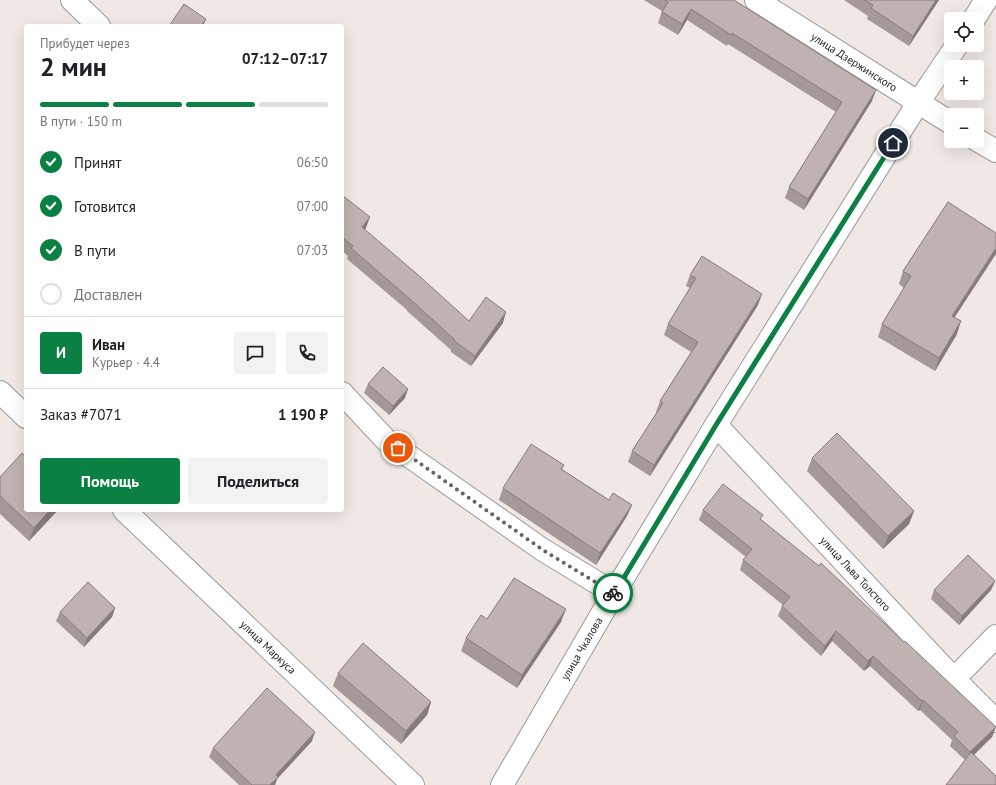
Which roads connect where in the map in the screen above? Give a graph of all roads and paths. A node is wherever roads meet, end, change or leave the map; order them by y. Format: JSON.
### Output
{"nodes":[{"id":1,"x":72,"y":0,"type":"edge"},
{"id":2,"x":756,"y":0,"type":"edge"},
{"id":3,"x":986,"y":0,"type":"edge"},
{"id":4,"x":978,"y":12,"type":"edge"},
{"id":5,"x":97,"y":24,"type":"edge"},
{"id":6,"x":952,"y":52,"type":"edge"},
{"id":7,"x":918,"y":103,"type":"junction"},
{"id":8,"x":944,"y":119,"type":"edge"},
{"id":9,"x":984,"y":144,"type":"edge"},
{"id":10,"x":996,"y":151,"type":"edge"},
{"id":11,"x":0,"y":392,"type":"edge"},
{"id":12,"x":344,"y":395,"type":"edge"},
{"id":13,"x":24,"y":415,"type":"edge"},
{"id":14,"x":716,"y":425,"type":"junction"},
{"id":15,"x":126,"y":512,"type":"edge"},
{"id":16,"x":614,"y":594,"type":"junction"},
{"id":17,"x":996,"y":636,"type":"edge"},
{"id":18,"x":954,"y":679,"type":"junction"},
{"id":19,"x":996,"y":721,"type":"edge"},
{"id":20,"x":413,"y":785,"type":"edge"},
{"id":21,"x":502,"y":785,"type":"edge"}],
"edges":[{"from":1,"to":5,"type":"street"},
{"from":2,"to":7,"type":"street","name":"улица Дзержинского"},
{"from":3,"to":4,"type":"street"},
{"from":6,"to":7,"type":"street","name":"улица Чкалова"},
{"from":7,"to":8,"type":"street","name":"улица Дзержинского"},
{"from":7,"to":14,"type":"street","name":"улица Чкалова"},
{"from":9,"to":10,"type":"street"},
{"from":11,"to":13,"type":"street"},
{"from":12,"to":16,"type":"street"},
{"from":14,"to":16,"type":"street","name":"улица Чкалова"},
{"from":14,"to":18,"type":"street","name":"улица Льва Толстого"},
{"from":15,"to":20,"type":"street","name":"улица Маркуса"},
{"from":16,"to":21,"type":"street","name":"улица Чкалова"},
{"from":17,"to":18,"type":"street"},
{"from":18,"to":19,"type":"street","name":"улица Льва Толстого"}]}
